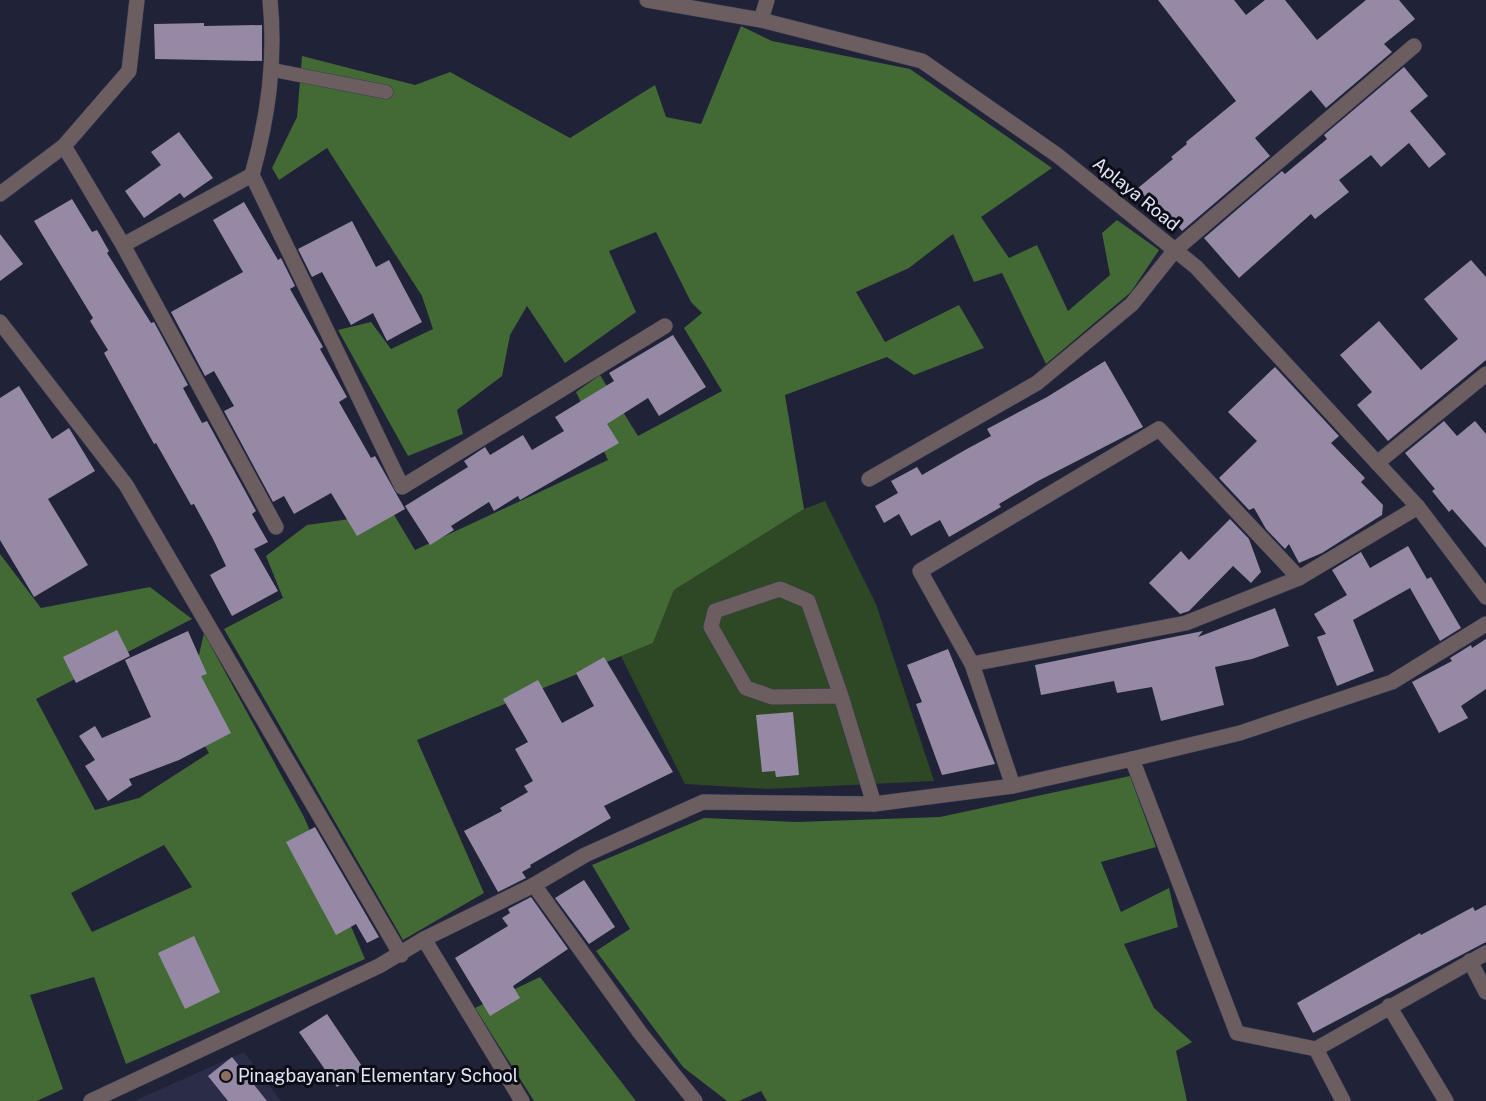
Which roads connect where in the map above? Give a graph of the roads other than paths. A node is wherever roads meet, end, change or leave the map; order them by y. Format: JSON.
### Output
{"nodes":[{"id":1,"x":137,"y":0,"type":"edge"},
{"id":2,"x":270,"y":0,"type":"edge"},
{"id":3,"x":647,"y":0,"type":"edge"},
{"id":4,"x":767,"y":0,"type":"edge"},
{"id":5,"x":761,"y":20,"type":"junction"},
{"id":6,"x":1414,"y":46,"type":"dead end"},
{"id":7,"x":273,"y":70,"type":"junction"},
{"id":8,"x":386,"y":92,"type":"dead end"},
{"id":9,"x":64,"y":146,"type":"junction"},
{"id":10,"x":252,"y":176,"type":"junction"},
{"id":11,"x":0,"y":194,"type":"edge"},
{"id":12,"x":123,"y":245,"type":"junction"},
{"id":13,"x":1175,"y":250,"type":"junction"},
{"id":14,"x":0,"y":322,"type":"edge"},
{"id":15,"x":665,"y":326,"type":"dead end"},
{"id":16,"x":1486,"y":374,"type":"edge"},
{"id":17,"x":1377,"y":464,"type":"junction"},
{"id":18,"x":868,"y":479,"type":"dead end"},
{"id":19,"x":1418,"y":507,"type":"junction"},
{"id":20,"x":276,"y":527,"type":"dead end"},
{"id":21,"x":1299,"y":578,"type":"junction"},
{"id":22,"x":1486,"y":597,"type":"edge"},
{"id":23,"x":1486,"y":624,"type":"edge"},
{"id":24,"x":972,"y":663,"type":"junction"},
{"id":25,"x":841,"y":696,"type":"junction"},
{"id":26,"x":1132,"y":759,"type":"junction"},
{"id":27,"x":1014,"y":786,"type":"junction"},
{"id":28,"x":874,"y":804,"type":"junction"},
{"id":29,"x":534,"y":885,"type":"junction"},
{"id":30,"x":424,"y":939,"type":"junction"},
{"id":31,"x":1486,"y":953,"type":"edge"},
{"id":32,"x":401,"y":954,"type":"junction"},
{"id":33,"x":1470,"y":961,"type":"junction"},
{"id":34,"x":1486,"y":992,"type":"edge"},
{"id":35,"x":1389,"y":1006,"type":"junction"},
{"id":36,"x":1316,"y":1049,"type":"junction"},
{"id":37,"x":91,"y":1101,"type":"edge"},
{"id":38,"x":522,"y":1101,"type":"edge"},
{"id":39,"x":695,"y":1101,"type":"edge"},
{"id":40,"x":1343,"y":1101,"type":"edge"},
{"id":41,"x":1446,"y":1101,"type":"edge"}],
"edges":[{"from":1,"to":9,"type":"street"},
{"from":2,"to":7,"type":"street"},
{"from":3,"to":5,"type":"street","name":"Aplaya Road"},
{"from":4,"to":5,"type":"street"},
{"from":5,"to":13,"type":"street","name":"Aplaya Road"},
{"from":6,"to":13,"type":"street"},
{"from":7,"to":8,"type":"lane"},
{"from":7,"to":10,"type":"street"},
{"from":9,"to":11,"type":"street"},
{"from":9,"to":12,"type":"street"},
{"from":10,"to":12,"type":"street"},
{"from":10,"to":15,"type":"street"},
{"from":12,"to":20,"type":"street"},
{"from":13,"to":17,"type":"street","name":"Aplaya Road"},
{"from":13,"to":18,"type":"street"},
{"from":14,"to":32,"type":"street"},
{"from":16,"to":17,"type":"street"},
{"from":17,"to":19,"type":"street","name":"Aplaya Road"},
{"from":19,"to":21,"type":"street"},
{"from":19,"to":22,"type":"street","name":"Aplaya Road"},
{"from":21,"to":24,"type":"street"},
{"from":21,"to":24,"type":"street"},
{"from":23,"to":26,"type":"street"},
{"from":24,"to":27,"type":"street"},
{"from":25,"to":25,"type":"street"},
{"from":25,"to":28,"type":"street"},
{"from":26,"to":27,"type":"street"},
{"from":26,"to":36,"type":"street"},
{"from":27,"to":28,"type":"street"},
{"from":28,"to":29,"type":"street"},
{"from":29,"to":30,"type":"street"},
{"from":29,"to":39,"type":"street"},
{"from":30,"to":32,"type":"street"},
{"from":30,"to":38,"type":"street"},
{"from":31,"to":33,"type":"street"},
{"from":32,"to":37,"type":"street"},
{"from":33,"to":34,"type":"street"},
{"from":33,"to":35,"type":"street"},
{"from":35,"to":36,"type":"street"},
{"from":35,"to":41,"type":"street"},
{"from":36,"to":40,"type":"street"}]}
